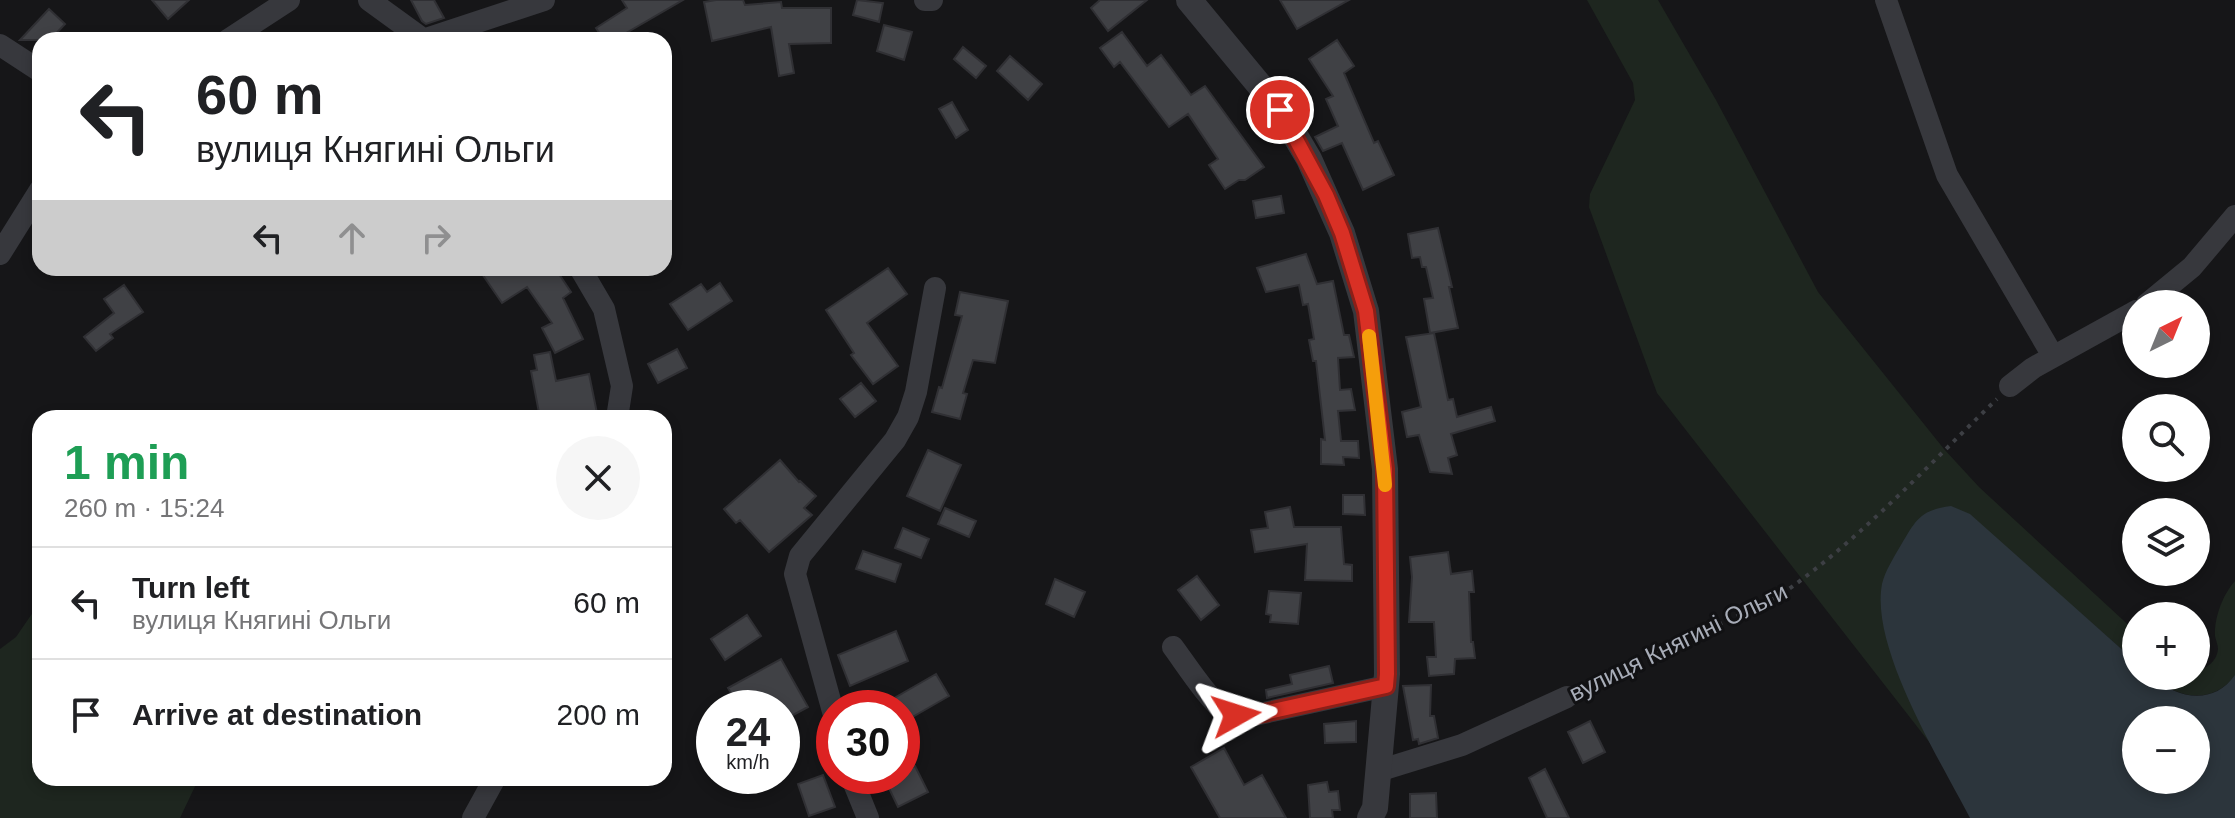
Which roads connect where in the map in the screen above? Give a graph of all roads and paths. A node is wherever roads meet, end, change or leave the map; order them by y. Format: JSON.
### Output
{"nodes":[{"id":1,"x":289,"y":0,"type":"edge"},
{"id":2,"x":369,"y":0,"type":"edge"},
{"id":3,"x":544,"y":0,"type":"edge"},
{"id":4,"x":925,"y":0,"type":"edge"},
{"id":5,"x":932,"y":0,"type":"edge"},
{"id":6,"x":1189,"y":0,"type":"edge"},
{"id":7,"x":1886,"y":0,"type":"edge"},
{"id":8,"x":240,"y":32,"type":"edge"},
{"id":9,"x":413,"y":32,"type":"edge"},
{"id":10,"x":448,"y":32,"type":"edge"},
{"id":11,"x":0,"y":45,"type":"edge"},
{"id":12,"x":32,"y":66,"type":"edge"},
{"id":13,"x":32,"y":203,"type":"edge"},
{"id":14,"x":2235,"y":216,"type":"edge"},
{"id":15,"x":0,"y":254,"type":"edge"},
{"id":16,"x":585,"y":276,"type":"edge"},
{"id":17,"x":935,"y":288,"type":"dead end"},
{"id":18,"x":2164,"y":290,"type":"edge"},
{"id":19,"x":2122,"y":319,"type":"edge"},
{"id":20,"x":2053,"y":356,"type":"junction"},
{"id":21,"x":2010,"y":386,"type":"joint"},
{"id":22,"x":618,"y":410,"type":"edge"},
{"id":23,"x":1173,"y":647,"type":"dead end"},
{"id":24,"x":1386,"y":686,"type":"junction"},
{"id":25,"x":827,"y":690,"type":"edge"},
{"id":26,"x":1567,"y":697,"type":"joint"},
{"id":27,"x":1378,"y":771,"type":"junction"},
{"id":28,"x":491,"y":786,"type":"edge"},
{"id":29,"x":858,"y":794,"type":"edge"},
{"id":30,"x":473,"y":818,"type":"edge"},
{"id":31,"x":868,"y":818,"type":"edge"},
{"id":32,"x":1370,"y":818,"type":"edge"}],
"edges":[{"from":1,"to":8,"type":"street"},
{"from":2,"to":9,"type":"street"},
{"from":3,"to":10,"type":"street"},
{"from":4,"to":5,"type":"street"},
{"from":6,"to":24,"type":"street"},
{"from":7,"to":20,"type":"street"},
{"from":11,"to":12,"type":"street"},
{"from":13,"to":15,"type":"street"},
{"from":14,"to":18,"type":"street"},
{"from":16,"to":22,"type":"street"},
{"from":17,"to":25,"type":"street"},
{"from":19,"to":20,"type":"street"},
{"from":20,"to":21,"type":"street"},
{"from":21,"to":26,"type":"path","name":"вулиця Княгині Ольги"},
{"from":23,"to":24,"type":"street"},
{"from":24,"to":27,"type":"street"},
{"from":26,"to":27,"type":"street","name":"вулиця Княгині Ольги"},
{"from":27,"to":32,"type":"street"},
{"from":28,"to":30,"type":"street"},
{"from":29,"to":31,"type":"street"}]}
